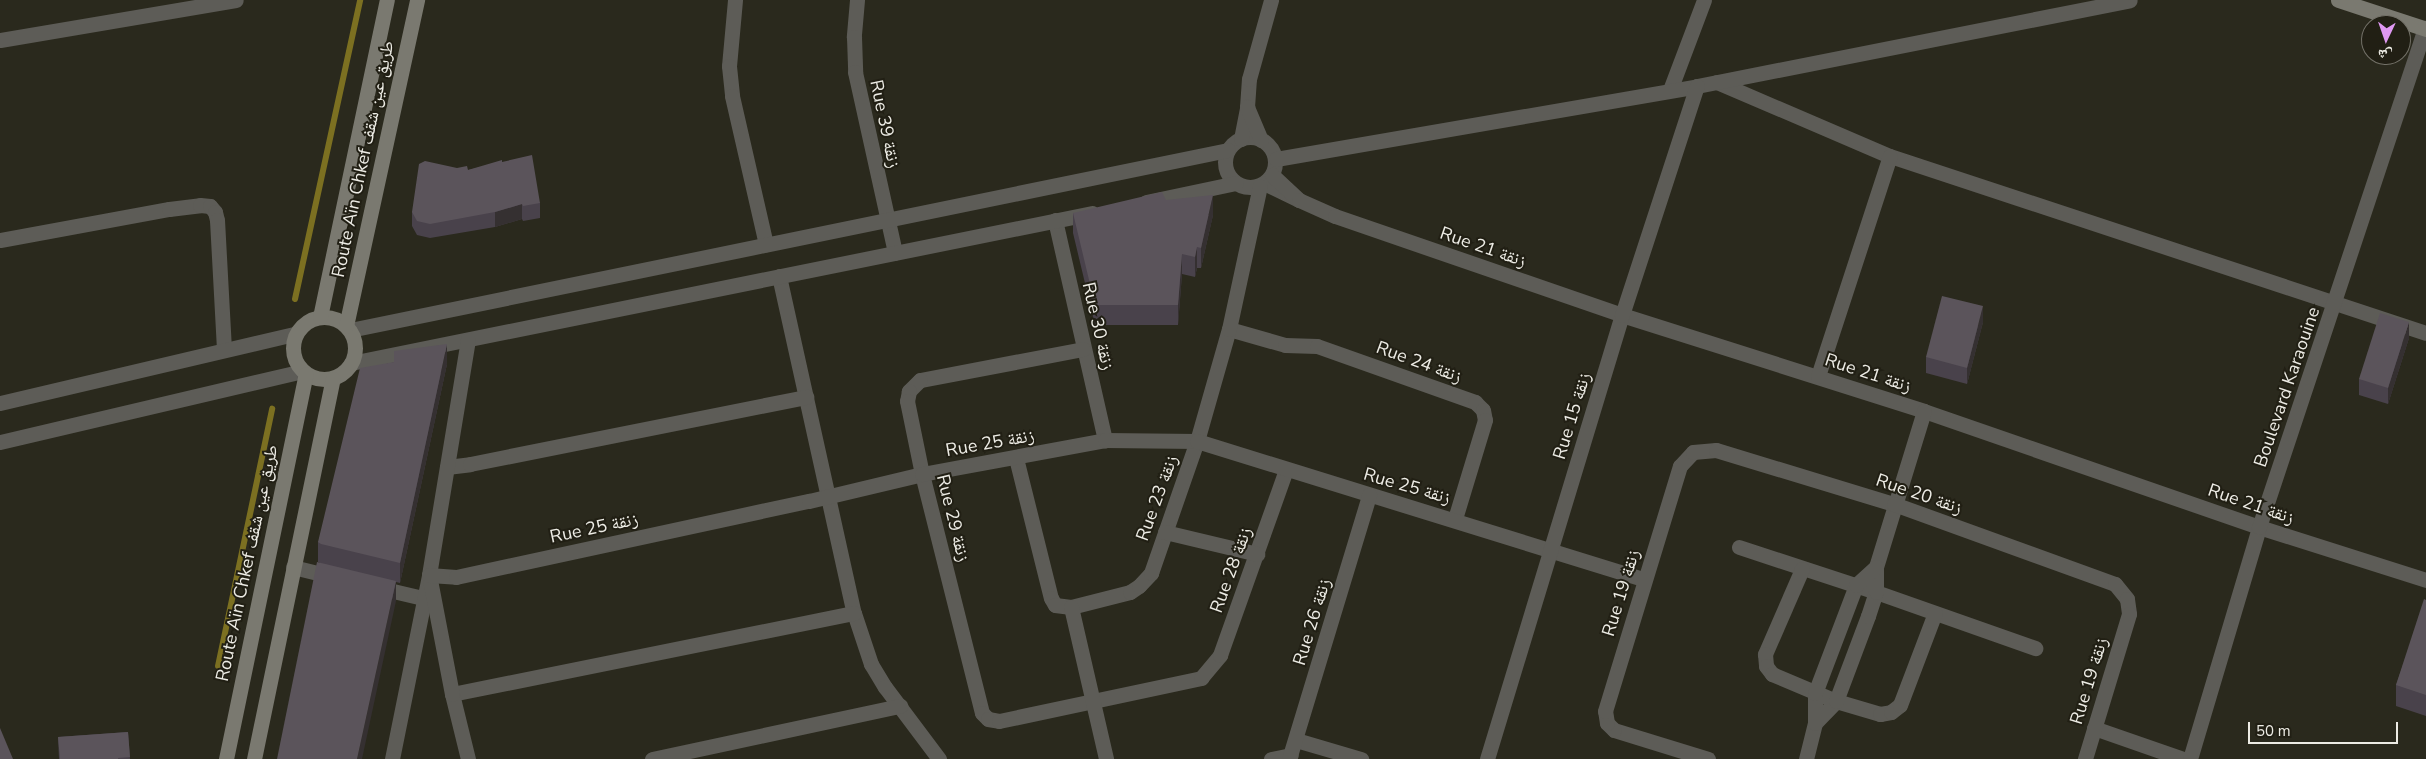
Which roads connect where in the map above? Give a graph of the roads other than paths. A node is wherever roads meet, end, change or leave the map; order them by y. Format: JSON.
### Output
{"nodes":[{"id":1,"x":236,"y":0,"type":"edge"},
{"id":2,"x":386,"y":0,"type":"edge"},
{"id":3,"x":417,"y":0,"type":"edge"},
{"id":4,"x":735,"y":0,"type":"edge"},
{"id":5,"x":857,"y":0,"type":"edge"},
{"id":6,"x":1271,"y":0,"type":"edge"},
{"id":7,"x":1704,"y":0,"type":"edge"},
{"id":8,"x":2130,"y":0,"type":"edge"},
{"id":9,"x":2338,"y":0,"type":"edge"},
{"id":10,"x":2426,"y":29,"type":"edge"},
{"id":11,"x":0,"y":40,"type":"edge"},
{"id":12,"x":1717,"y":82,"type":"junction"},
{"id":13,"x":1697,"y":86,"type":"junction"},
{"id":14,"x":1670,"y":90,"type":"junction"},
{"id":15,"x":1248,"y":107,"type":"junction"},
{"id":16,"x":1241,"y":139,"type":"junction"},
{"id":17,"x":1261,"y":140,"type":"junction"},
{"id":18,"x":1228,"y":150,"type":"junction"},
{"id":19,"x":1890,"y":156,"type":"junction"},
{"id":20,"x":1276,"y":159,"type":"junction"},
{"id":21,"x":1266,"y":181,"type":"junction"},
{"id":22,"x":1236,"y":183,"type":"junction"},
{"id":23,"x":1131,"y":205,"type":"edge"},
{"id":24,"x":1102,"y":210,"type":"edge"},
{"id":25,"x":887,"y":220,"type":"junction"},
{"id":26,"x":1055,"y":220,"type":"junction"},
{"id":27,"x":0,"y":240,"type":"edge"},
{"id":28,"x":766,"y":244,"type":"junction"},
{"id":29,"x":895,"y":253,"type":"junction"},
{"id":30,"x":779,"y":276,"type":"junction"},
{"id":31,"x":2335,"y":304,"type":"junction"},
{"id":32,"x":1622,"y":314,"type":"junction"},
{"id":33,"x":320,"y":317,"type":"junction"},
{"id":34,"x":348,"y":328,"type":"junction"},
{"id":35,"x":1229,"y":329,"type":"junction"},
{"id":36,"x":2426,"y":333,"type":"edge"},
{"id":37,"x":295,"y":334,"type":"junction"},
{"id":38,"x":468,"y":340,"type":"junction"},
{"id":39,"x":1083,"y":349,"type":"junction"},
{"id":40,"x":224,"y":350,"type":"junction"},
{"id":41,"x":351,"y":363,"type":"junction"},
{"id":42,"x":304,"y":373,"type":"junction"},
{"id":43,"x":1818,"y":376,"type":"junction"},
{"id":44,"x":333,"y":379,"type":"junction"},
{"id":45,"x":806,"y":397,"type":"junction"},
{"id":46,"x":0,"y":402,"type":"edge"},
{"id":47,"x":1924,"y":411,"type":"junction"},
{"id":48,"x":1105,"y":440,"type":"junction"},
{"id":49,"x":1197,"y":441,"type":"junction"},
{"id":50,"x":0,"y":442,"type":"edge"},
{"id":51,"x":1016,"y":458,"type":"junction"},
{"id":52,"x":1680,"y":466,"type":"joint"},
{"id":53,"x":448,"y":467,"type":"junction"},
{"id":54,"x":1286,"y":470,"type":"junction"},
{"id":55,"x":922,"y":474,"type":"junction"},
{"id":56,"x":1369,"y":495,"type":"junction"},
{"id":57,"x":829,"y":496,"type":"junction"},
{"id":58,"x":1894,"y":504,"type":"junction"},
{"id":59,"x":1455,"y":519,"type":"junction"},
{"id":60,"x":2259,"y":527,"type":"junction"},
{"id":61,"x":1165,"y":532,"type":"junction"},
{"id":62,"x":1739,"y":547,"type":"dead end"},
{"id":63,"x":1552,"y":549,"type":"junction"},
{"id":64,"x":1258,"y":554,"type":"junction"},
{"id":65,"x":293,"y":567,"type":"junction"},
{"id":66,"x":1876,"y":567,"type":"junction"},
{"id":67,"x":1802,"y":569,"type":"junction"},
{"id":68,"x":429,"y":575,"type":"junction"},
{"id":69,"x":1644,"y":579,"type":"junction"},
{"id":70,"x":2426,"y":580,"type":"edge"},
{"id":71,"x":1856,"y":585,"type":"junction"},
{"id":72,"x":1876,"y":592,"type":"junction"},
{"id":73,"x":423,"y":598,"type":"junction"},
{"id":74,"x":1070,"y":607,"type":"junction"},
{"id":75,"x":854,"y":613,"type":"junction"},
{"id":76,"x":1935,"y":613,"type":"junction"},
{"id":77,"x":2129,"y":614,"type":"joint"},
{"id":78,"x":2035,"y":648,"type":"dead end"},
{"id":79,"x":1815,"y":693,"type":"junction"},
{"id":80,"x":452,"y":694,"type":"junction"},
{"id":81,"x":1092,"y":700,"type":"junction"},
{"id":82,"x":1836,"y":701,"type":"junction"},
{"id":83,"x":900,"y":706,"type":"junction"},
{"id":84,"x":1815,"y":723,"type":"junction"},
{"id":85,"x":2094,"y":728,"type":"junction"},
{"id":86,"x":1296,"y":740,"type":"junction"},
{"id":87,"x":1290,"y":757,"type":"edge"},
{"id":88,"x":226,"y":759,"type":"edge"},
{"id":89,"x":254,"y":759,"type":"edge"},
{"id":90,"x":392,"y":759,"type":"edge"},
{"id":91,"x":468,"y":759,"type":"edge"},
{"id":92,"x":652,"y":759,"type":"edge"},
{"id":93,"x":939,"y":759,"type":"edge"},
{"id":94,"x":1106,"y":759,"type":"edge"},
{"id":95,"x":1271,"y":759,"type":"edge"},
{"id":96,"x":1361,"y":759,"type":"edge"},
{"id":97,"x":1487,"y":759,"type":"edge"},
{"id":98,"x":1708,"y":759,"type":"edge"},
{"id":99,"x":1806,"y":759,"type":"edge"},
{"id":100,"x":2085,"y":759,"type":"edge"},
{"id":101,"x":2183,"y":759,"type":"edge"},
{"id":102,"x":2190,"y":759,"type":"edge"}],
"edges":[{"from":1,"to":11,"type":"street"},
{"from":2,"to":33,"type":"main road","name":"Route Aïn Chkef طريق عين شقف"},
{"from":3,"to":34,"type":"main road","name":"Route Aïn Chkef طريق عين شقف"},
{"from":4,"to":28,"type":"street"},
{"from":5,"to":25,"type":"street","name":"Rue 39 زنقة"},
{"from":6,"to":15,"type":"street"},
{"from":7,"to":14,"type":"street"},
{"from":8,"to":12,"type":"street"},
{"from":9,"to":10,"type":"main road"},
{"from":10,"to":31,"type":"street","name":"Boulevard Karaouine"},
{"from":12,"to":13,"type":"street"},
{"from":12,"to":19,"type":"street"},
{"from":13,"to":14,"type":"street"},
{"from":13,"to":32,"type":"street","name":"Rue 15 زنقة"},
{"from":14,"to":20,"type":"street"},
{"from":15,"to":16,"type":"street"},
{"from":15,"to":17,"type":"street"},
{"from":16,"to":17,"type":"street"},
{"from":16,"to":18,"type":"street"},
{"from":17,"to":20,"type":"street"},
{"from":18,"to":22,"type":"street"},
{"from":18,"to":25,"type":"street"},
{"from":19,"to":31,"type":"street"},
{"from":19,"to":43,"type":"street"},
{"from":20,"to":21,"type":"street"},
{"from":21,"to":22,"type":"street"},
{"from":21,"to":32,"type":"street","name":"Rue 21 زنقة"},
{"from":21,"to":35,"type":"street","name":"Rue 23 زنقة"},
{"from":22,"to":23,"type":"street"},
{"from":24,"to":26,"type":"street"},
{"from":25,"to":28,"type":"street"},
{"from":25,"to":29,"type":"street","name":"Rue 39 زنقة"},
{"from":26,"to":29,"type":"street"},
{"from":26,"to":39,"type":"street","name":"Rue 30 زنقة"},
{"from":27,"to":40,"type":"street"},
{"from":28,"to":34,"type":"street"},
{"from":29,"to":30,"type":"street"},
{"from":30,"to":38,"type":"street"},
{"from":30,"to":45,"type":"street"},
{"from":31,"to":36,"type":"street"},
{"from":31,"to":60,"type":"street","name":"Boulevard Karaouine"},
{"from":32,"to":43,"type":"street","name":"Rue 21 زنقة"},
{"from":32,"to":63,"type":"street","name":"Rue 15 زنقة"},
{"from":33,"to":34,"type":"main road"},
{"from":33,"to":37,"type":"main road"},
{"from":34,"to":41,"type":"main road"},
{"from":35,"to":49,"type":"street","name":"Rue 23 زنقة"},
{"from":35,"to":59,"type":"street","name":"Rue 24 زنقة"},
{"from":37,"to":40,"type":"street"},
{"from":37,"to":42,"type":"main road"},
{"from":38,"to":41,"type":"street"},
{"from":38,"to":53,"type":"street"},
{"from":39,"to":48,"type":"street","name":"Rue 30 زنقة"},
{"from":39,"to":55,"type":"street","name":"Rue 29 زنقة"},
{"from":40,"to":46,"type":"street"},
{"from":41,"to":44,"type":"main road"},
{"from":42,"to":44,"type":"main road"},
{"from":42,"to":50,"type":"street"},
{"from":42,"to":88,"type":"main road","name":"Route Aïn Chkef طريق عين شقف"},
{"from":43,"to":47,"type":"street","name":"Rue 21 زنقة"},
{"from":44,"to":65,"type":"main road"},
{"from":45,"to":53,"type":"street"},
{"from":45,"to":57,"type":"street"},
{"from":47,"to":58,"type":"street"},
{"from":47,"to":60,"type":"street","name":"Rue 21 زنقة"},
{"from":48,"to":49,"type":"street","name":"Rue 25 زنقة"},
{"from":48,"to":51,"type":"street","name":"Rue 25 زنقة"},
{"from":49,"to":54,"type":"street","name":"Rue 25 زنقة"},
{"from":49,"to":61,"type":"street","name":"Rue 23 زنقة"},
{"from":51,"to":55,"type":"street","name":"Rue 25 زنقة"},
{"from":51,"to":74,"type":"street"},
{"from":52,"to":58,"type":"street","name":"Rue 20 زنقة"},
{"from":52,"to":69,"type":"street","name":"Rue 19 زنقة"},
{"from":53,"to":68,"type":"street"},
{"from":54,"to":56,"type":"street","name":"Rue 25 زنقة"},
{"from":54,"to":64,"type":"street","name":"Rue 28 زنقة"},
{"from":55,"to":57,"type":"street","name":"Rue 25 زنقة"},
{"from":55,"to":81,"type":"street","name":"Rue 29 زنقة"},
{"from":56,"to":59,"type":"street","name":"Rue 25 زنقة"},
{"from":56,"to":86,"type":"street","name":"Rue 26 زنقة"},
{"from":57,"to":68,"type":"street","name":"Rue 25 زنقة"},
{"from":57,"to":75,"type":"street"},
{"from":58,"to":66,"type":"street"},
{"from":58,"to":77,"type":"street","name":"Rue 20 زنقة"},
{"from":59,"to":63,"type":"street","name":"Rue 25 زنقة"},
{"from":60,"to":70,"type":"street","name":"Rue 21 زنقة"},
{"from":60,"to":102,"type":"street","name":"Boulevard Karaouine"},
{"from":61,"to":64,"type":"street"},
{"from":61,"to":74,"type":"street","name":"Rue 23 زنقة"},
{"from":62,"to":67,"type":"street"},
{"from":63,"to":69,"type":"street"},
{"from":63,"to":97,"type":"street","name":"Rue 15 زنقة"},
{"from":64,"to":81,"type":"street","name":"Rue 28 زنقة"},
{"from":65,"to":73,"type":"street"},
{"from":65,"to":89,"type":"main road"},
{"from":66,"to":71,"type":"street"},
{"from":66,"to":72,"type":"street"},
{"from":67,"to":71,"type":"street"},
{"from":67,"to":79,"type":"street"},
{"from":68,"to":73,"type":"street"},
{"from":68,"to":80,"type":"street"},
{"from":69,"to":98,"type":"street","name":"Rue 19 زنقة"},
{"from":71,"to":72,"type":"street"},
{"from":71,"to":79,"type":"street"},
{"from":72,"to":76,"type":"street"},
{"from":72,"to":82,"type":"street"},
{"from":73,"to":90,"type":"street"},
{"from":74,"to":81,"type":"street"},
{"from":75,"to":80,"type":"street"},
{"from":75,"to":83,"type":"street"},
{"from":76,"to":78,"type":"street"},
{"from":76,"to":82,"type":"street"},
{"from":77,"to":85,"type":"street","name":"Rue 19 زنقة"},
{"from":79,"to":82,"type":"street"},
{"from":79,"to":84,"type":"street"},
{"from":80,"to":91,"type":"street"},
{"from":81,"to":94,"type":"street"},
{"from":82,"to":84,"type":"street"},
{"from":83,"to":92,"type":"street"},
{"from":83,"to":93,"type":"street"},
{"from":84,"to":99,"type":"street"},
{"from":85,"to":100,"type":"street","name":"Rue 19 زنقة"},
{"from":85,"to":101,"type":"street"},
{"from":86,"to":87,"type":"street","name":"Rue 26 زنقة"},
{"from":86,"to":96,"type":"street"},
{"from":87,"to":95,"type":"street"}]}
